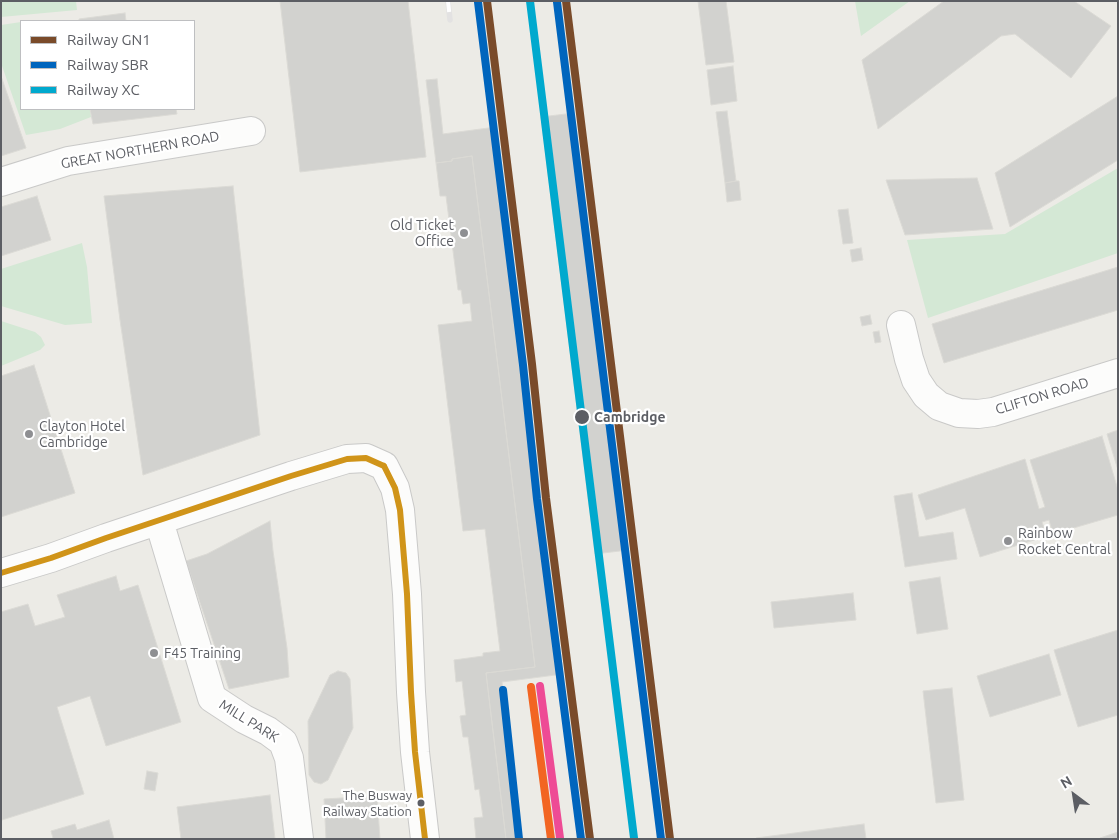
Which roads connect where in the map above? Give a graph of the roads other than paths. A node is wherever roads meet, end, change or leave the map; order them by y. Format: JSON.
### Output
{"nodes":[{"id":1,"x":251,"y":131,"type":"dead end"},
{"id":2,"x":1,"y":182,"type":"edge"},
{"id":3,"x":901,"y":324,"type":"dead end"},
{"id":4,"x":1118,"y":373,"type":"edge"},
{"id":5,"x":159,"y":521,"type":"junction"},
{"id":6,"x":1,"y":573,"type":"edge"},
{"id":7,"x":299,"y":839,"type":"edge"},
{"id":8,"x":425,"y":839,"type":"edge"}],
"edges":[{"from":1,"to":2,"type":"street","name":"GREAT NORTHERN ROAD"},
{"from":3,"to":4,"type":"street","name":"CLIFTON ROAD"},
{"from":5,"to":6,"type":"street"},
{"from":5,"to":7,"type":"street","name":"MILL PARK"},
{"from":5,"to":8,"type":"street"}]}
